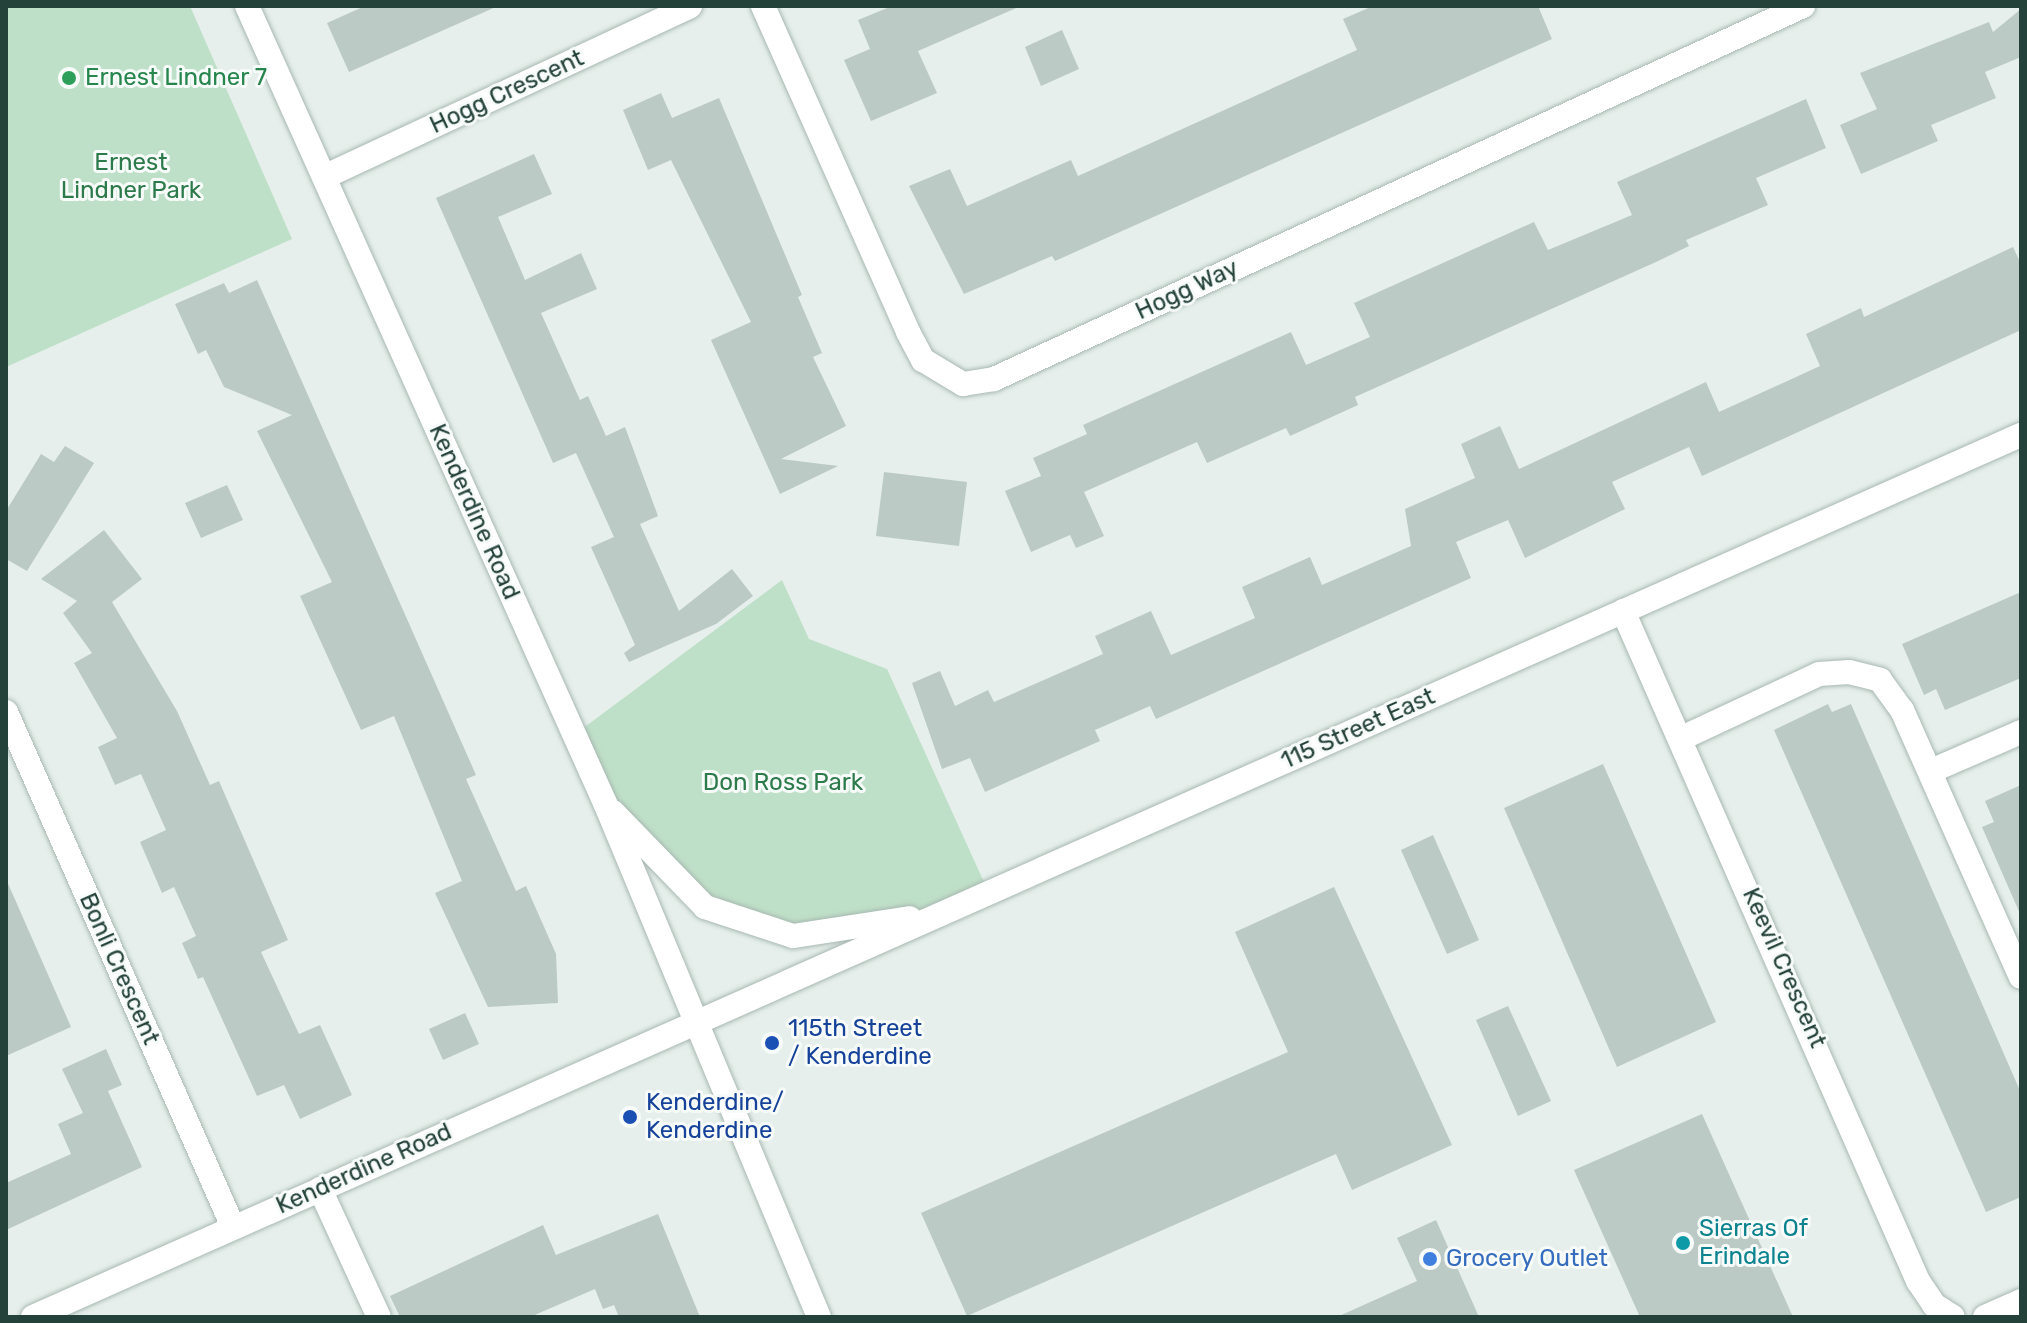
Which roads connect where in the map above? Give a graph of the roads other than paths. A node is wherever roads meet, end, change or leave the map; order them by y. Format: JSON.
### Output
{"nodes":[{"id":1,"x":247,"y":6,"type":"edge"},
{"id":2,"x":690,"y":6,"type":"edge"},
{"id":3,"x":763,"y":6,"type":"edge"},
{"id":4,"x":1803,"y":6,"type":"edge"},
{"id":5,"x":324,"y":177,"type":"junction"},
{"id":6,"x":2021,"y":435,"type":"edge"},
{"id":7,"x":1623,"y":611,"type":"junction"},
{"id":8,"x":6,"y":712,"type":"edge"},
{"id":9,"x":2021,"y":732,"type":"edge"},
{"id":10,"x":1682,"y":738,"type":"junction"},
{"id":11,"x":1931,"y":771,"type":"junction"},
{"id":12,"x":605,"y":803,"type":"junction"},
{"id":13,"x":948,"y":912,"type":"junction"},
{"id":14,"x":2021,"y":977,"type":"edge"},
{"id":15,"x":694,"y":1021,"type":"junction"},
{"id":16,"x":320,"y":1189,"type":"junction"},
{"id":17,"x":233,"y":1227,"type":"junction"},
{"id":18,"x":2021,"y":1301,"type":"edge"},
{"id":19,"x":61,"y":1311,"type":"edge"},
{"id":20,"x":33,"y":1317,"type":"edge"},
{"id":21,"x":379,"y":1317,"type":"edge"},
{"id":22,"x":819,"y":1317,"type":"edge"},
{"id":23,"x":1953,"y":1317,"type":"edge"},
{"id":24,"x":1985,"y":1317,"type":"edge"}],
"edges":[{"from":1,"to":5,"type":"street","name":"Kenderdine Road"},
{"from":2,"to":5,"type":"street","name":"Hogg Crescent"},
{"from":3,"to":4,"type":"street","name":"Hogg Way"},
{"from":5,"to":12,"type":"street","name":"Kenderdine Road"},
{"from":6,"to":7,"type":"street","name":"115 Street East"},
{"from":7,"to":10,"type":"street","name":"Keevil Crescent"},
{"from":7,"to":13,"type":"street","name":"115 Street East"},
{"from":8,"to":17,"type":"street","name":"Bonli Crescent"},
{"from":9,"to":11,"type":"street"},
{"from":10,"to":11,"type":"street"},
{"from":10,"to":23,"type":"street","name":"Keevil Crescent"},
{"from":11,"to":14,"type":"street"},
{"from":12,"to":13,"type":"street"},
{"from":12,"to":15,"type":"street","name":"Kenderdine Road"},
{"from":13,"to":15,"type":"street","name":"115 Street East"},
{"from":15,"to":16,"type":"street","name":"Kenderdine Road"},
{"from":15,"to":22,"type":"street","name":"Kenderdine Road"},
{"from":16,"to":17,"type":"street","name":"Kenderdine Road"},
{"from":16,"to":21,"type":"street"},
{"from":17,"to":19,"type":"street","name":"Kenderdine Road"},
{"from":18,"to":24,"type":"street"},
{"from":19,"to":20,"type":"street","name":"Kenderdine Road"}]}
